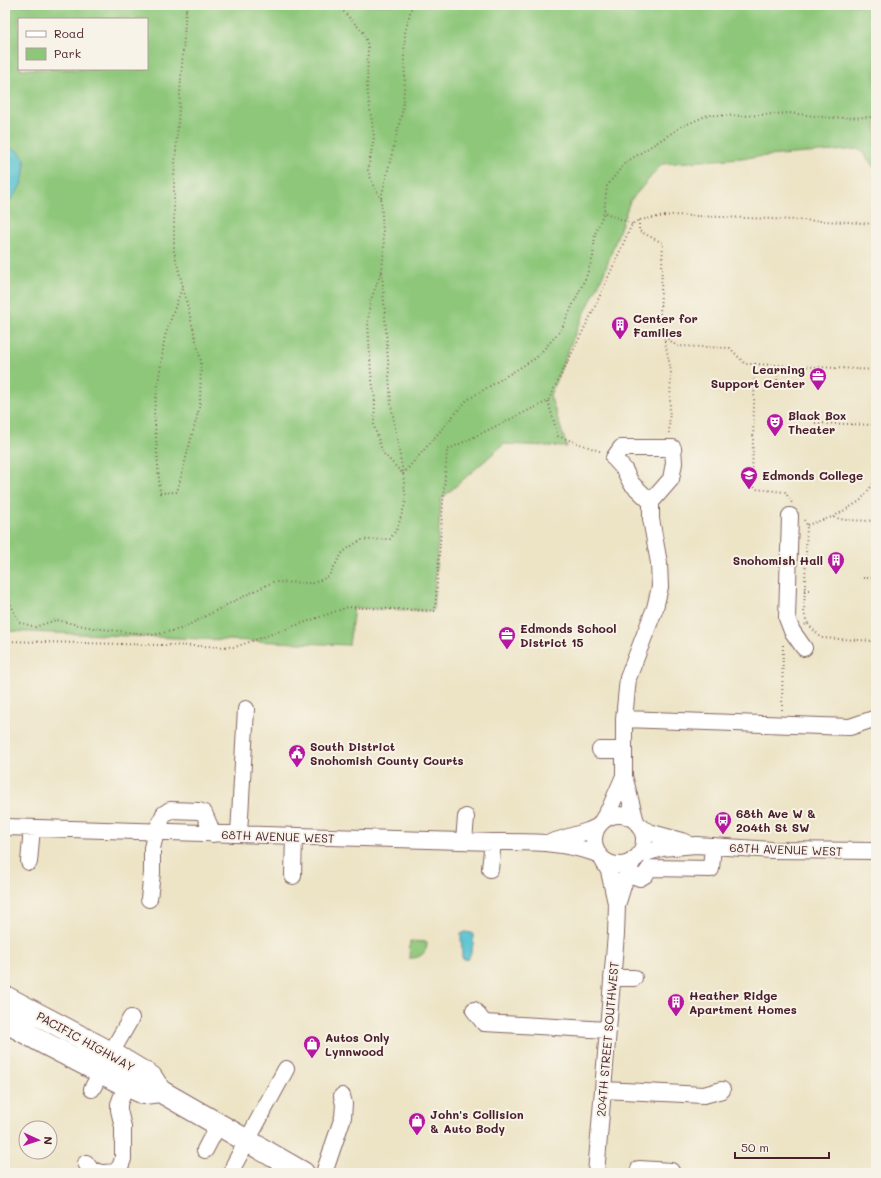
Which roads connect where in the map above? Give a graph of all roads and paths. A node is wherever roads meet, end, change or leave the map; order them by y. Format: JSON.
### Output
{"nodes":[{"id":1,"x":9,"y":5,"type":"edge"},
{"id":2,"x":185,"y":5,"type":"edge"},
{"id":3,"x":337,"y":5,"type":"edge"},
{"id":4,"x":412,"y":5,"type":"edge"},
{"id":5,"x":5,"y":14,"type":"edge"},
{"id":6,"x":876,"y":117,"type":"edge"},
{"id":7,"x":381,"y":199,"type":"junction"},
{"id":8,"x":604,"y":212,"type":"junction"},
{"id":9,"x":639,"y":220,"type":"junction"},
{"id":10,"x":632,"y":224,"type":"junction"},
{"id":11,"x":876,"y":224,"type":"edge"},
{"id":12,"x":382,"y":270,"type":"junction"},
{"id":13,"x":183,"y":285,"type":"junction"},
{"id":14,"x":664,"y":336,"type":"junction"},
{"id":15,"x":755,"y":364,"type":"junction"},
{"id":16,"x":778,"y":365,"type":"junction"},
{"id":17,"x":876,"y":370,"type":"edge"},
{"id":18,"x":777,"y":384,"type":"dead end"},
{"id":19,"x":548,"y":401,"type":"junction"},
{"id":20,"x":815,"y":423,"type":"dead end"},
{"id":21,"x":876,"y":425,"type":"edge"},
{"id":22,"x":669,"y":436,"type":"dead end"},
{"id":23,"x":607,"y":452,"type":"junction"},
{"id":24,"x":403,"y":474,"type":"junction"},
{"id":25,"x":876,"y":480,"type":"edge"},
{"id":26,"x":651,"y":502,"type":"junction"},
{"id":27,"x":796,"y":513,"type":"junction"},
{"id":28,"x":832,"y":517,"type":"junction"},
{"id":29,"x":876,"y":521,"type":"edge"},
{"id":30,"x":807,"y":525,"type":"junction"},
{"id":31,"x":5,"y":540,"type":"edge"},
{"id":32,"x":863,"y":578,"type":"dead end"},
{"id":33,"x":876,"y":578,"type":"edge"},
{"id":34,"x":804,"y":590,"type":"junction"},
{"id":35,"x":810,"y":590,"type":"dead end"},
{"id":36,"x":808,"y":624,"type":"junction"},
{"id":37,"x":799,"y":628,"type":"dead end"},
{"id":38,"x":876,"y":640,"type":"edge"},
{"id":39,"x":5,"y":641,"type":"edge"},
{"id":40,"x":783,"y":644,"type":"dead end"},
{"id":41,"x":804,"y":648,"type":"dead end"},
{"id":42,"x":246,"y":709,"type":"dead end"},
{"id":43,"x":782,"y":713,"type":"dead end"},
{"id":44,"x":876,"y":718,"type":"edge"},
{"id":45,"x":624,"y":719,"type":"junction"},
{"id":46,"x":600,"y":750,"type":"dead end"},
{"id":47,"x":624,"y":750,"type":"junction"},
{"id":48,"x":624,"y":776,"type":"junction"},
{"id":49,"x":466,"y":817,"type":"dead end"},
{"id":50,"x":600,"y":824,"type":"junction"},
{"id":51,"x":638,"y":825,"type":"junction"},
{"id":52,"x":5,"y":827,"type":"edge"},
{"id":53,"x":32,"y":828,"type":"junction"},
{"id":54,"x":156,"y":832,"type":"junction"},
{"id":55,"x":213,"y":834,"type":"junction"},
{"id":56,"x":239,"y":834,"type":"junction"},
{"id":57,"x":294,"y":836,"type":"junction"},
{"id":58,"x":464,"y":841,"type":"junction"},
{"id":59,"x":493,"y":842,"type":"junction"},
{"id":60,"x":551,"y":842,"type":"junction"},
{"id":61,"x":696,"y":845,"type":"junction"},
{"id":62,"x":713,"y":846,"type":"junction"},
{"id":63,"x":876,"y":851,"type":"edge"},
{"id":64,"x":600,"y":856,"type":"junction"},
{"id":65,"x":29,"y":862,"type":"dead end"},
{"id":66,"x":633,"y":862,"type":"junction"},
{"id":67,"x":490,"y":869,"type":"dead end"},
{"id":68,"x":293,"y":876,"type":"dead end"},
{"id":69,"x":149,"y":899,"type":"dead end"},
{"id":70,"x":617,"y":905,"type":"junction"},
{"id":71,"x":612,"y":978,"type":"junction"},
{"id":72,"x":634,"y":978,"type":"dead end"},
{"id":73,"x":5,"y":997,"type":"edge"},
{"id":74,"x":474,"y":1010,"type":"dead end"},
{"id":75,"x":131,"y":1018,"type":"dead end"},
{"id":76,"x":5,"y":1021,"type":"edge"},
{"id":77,"x":608,"y":1030,"type":"junction"},
{"id":78,"x":111,"y":1053,"type":"junction"},
{"id":79,"x":286,"y":1069,"type":"dead end"},
{"id":80,"x":126,"y":1085,"type":"junction"},
{"id":81,"x":603,"y":1090,"type":"junction"},
{"id":82,"x":722,"y":1090,"type":"dead end"},
{"id":83,"x":160,"y":1091,"type":"junction"},
{"id":84,"x":342,"y":1096,"type":"dead end"},
{"id":85,"x":218,"y":1125,"type":"junction"},
{"id":86,"x":247,"y":1141,"type":"junction"},
{"id":87,"x":205,"y":1150,"type":"dead end"},
{"id":88,"x":86,"y":1163,"type":"dead end"},
{"id":89,"x":639,"y":1169,"type":"dead end"},
{"id":90,"x":103,"y":1173,"type":"edge"},
{"id":91,"x":233,"y":1173,"type":"edge"},
{"id":92,"x":303,"y":1173,"type":"edge"},
{"id":93,"x":324,"y":1173,"type":"edge"},
{"id":94,"x":596,"y":1173,"type":"edge"},
{"id":95,"x":671,"y":1173,"type":"edge"}],
"edges":[{"from":1,"to":5,"type":"path"},
{"from":2,"to":13,"type":"path"},
{"from":3,"to":7,"type":"path"},
{"from":4,"to":7,"type":"path"},
{"from":6,"to":8,"type":"path"},
{"from":7,"to":12,"type":"path"},
{"from":8,"to":10,"type":"path"},
{"from":8,"to":24,"type":"path"},
{"from":9,"to":10,"type":"path"},
{"from":9,"to":11,"type":"path"},
{"from":9,"to":14,"type":"path"},
{"from":10,"to":19,"type":"path"},
{"from":12,"to":24,"type":"path"},
{"from":12,"to":24,"type":"path"},
{"from":13,"to":13,"type":"path"},
{"from":14,"to":15,"type":"path"},
{"from":14,"to":22,"type":"path"},
{"from":15,"to":16,"type":"path"},
{"from":15,"to":27,"type":"path"},
{"from":16,"to":17,"type":"path"},
{"from":16,"to":18,"type":"path"},
{"from":19,"to":23,"type":"path"},
{"from":19,"to":39,"type":"path"},
{"from":20,"to":21,"type":"path"},
{"from":23,"to":26,"type":"street"},
{"from":23,"to":26,"type":"street"},
{"from":24,"to":31,"type":"path"},
{"from":25,"to":28,"type":"path"},
{"from":26,"to":45,"type":"street"},
{"from":27,"to":30,"type":"path"},
{"from":27,"to":41,"type":"street"},
{"from":28,"to":29,"type":"path"},
{"from":28,"to":30,"type":"path"},
{"from":30,"to":34,"type":"path"},
{"from":32,"to":33,"type":"path"},
{"from":34,"to":35,"type":"path"},
{"from":34,"to":36,"type":"path"},
{"from":36,"to":37,"type":"path"},
{"from":36,"to":38,"type":"path"},
{"from":40,"to":43,"type":"path"},
{"from":42,"to":56,"type":"street"},
{"from":44,"to":45,"type":"street"},
{"from":45,"to":47,"type":"street"},
{"from":46,"to":47,"type":"street"},
{"from":47,"to":48,"type":"street"},
{"from":48,"to":50,"type":"street"},
{"from":48,"to":51,"type":"street"},
{"from":49,"to":58,"type":"street"},
{"from":50,"to":51,"type":"street"},
{"from":50,"to":60,"type":"street","name":"68TH AVENUE WEST"},
{"from":50,"to":64,"type":"street"},
{"from":51,"to":61,"type":"street","name":"68TH AVENUE WEST"},
{"from":51,"to":66,"type":"street"},
{"from":52,"to":53,"type":"street","name":"68TH AVENUE WEST"},
{"from":53,"to":54,"type":"street","name":"68TH AVENUE WEST"},
{"from":53,"to":65,"type":"street"},
{"from":54,"to":55,"type":"street","name":"68TH AVENUE WEST"},
{"from":54,"to":55,"type":"street"},
{"from":54,"to":69,"type":"street"},
{"from":55,"to":56,"type":"street","name":"68TH AVENUE WEST"},
{"from":56,"to":57,"type":"street","name":"68TH AVENUE WEST"},
{"from":57,"to":58,"type":"street","name":"68TH AVENUE WEST"},
{"from":57,"to":68,"type":"street"},
{"from":58,"to":59,"type":"street","name":"68TH AVENUE WEST"},
{"from":59,"to":60,"type":"street","name":"68TH AVENUE WEST"},
{"from":59,"to":67,"type":"street"},
{"from":60,"to":64,"type":"street","name":"68TH AVENUE WEST"},
{"from":61,"to":62,"type":"street","name":"68TH AVENUE WEST"},
{"from":61,"to":66,"type":"street","name":"68TH AVENUE WEST"},
{"from":62,"to":63,"type":"street","name":"68TH AVENUE WEST"},
{"from":62,"to":66,"type":"street"},
{"from":64,"to":66,"type":"street"},
{"from":64,"to":70,"type":"street","name":"204TH STREET SOUTHWEST"},
{"from":66,"to":70,"type":"street","name":"204TH STREET SOUTHWEST"},
{"from":70,"to":71,"type":"street","name":"204TH STREET SOUTHWEST"},
{"from":71,"to":72,"type":"street"},
{"from":71,"to":77,"type":"street","name":"204TH STREET SOUTHWEST"},
{"from":73,"to":78,"type":"highway","name":"PACIFIC HIGHWAY"},
{"from":74,"to":77,"type":"street"},
{"from":75,"to":78,"type":"street"},
{"from":76,"to":80,"type":"highway","name":"PACIFIC HIGHWAY"},
{"from":77,"to":81,"type":"street","name":"204TH STREET SOUTHWEST"},
{"from":78,"to":83,"type":"highway","name":"PACIFIC HIGHWAY"},
{"from":79,"to":86,"type":"street"},
{"from":80,"to":83,"type":"highway","name":"PACIFIC HIGHWAY"},
{"from":80,"to":90,"type":"street"},
{"from":81,"to":82,"type":"street"},
{"from":81,"to":94,"type":"street","name":"204TH STREET SOUTHWEST"},
{"from":83,"to":85,"type":"highway","name":"PACIFIC HIGHWAY"},
{"from":84,"to":93,"type":"street"},
{"from":85,"to":86,"type":"highway","name":"PACIFIC HIGHWAY"},
{"from":85,"to":87,"type":"street"},
{"from":86,"to":91,"type":"street"},
{"from":86,"to":92,"type":"highway","name":"PACIFIC HIGHWAY"},
{"from":88,"to":90,"type":"street"},
{"from":89,"to":95,"type":"street"}]}
